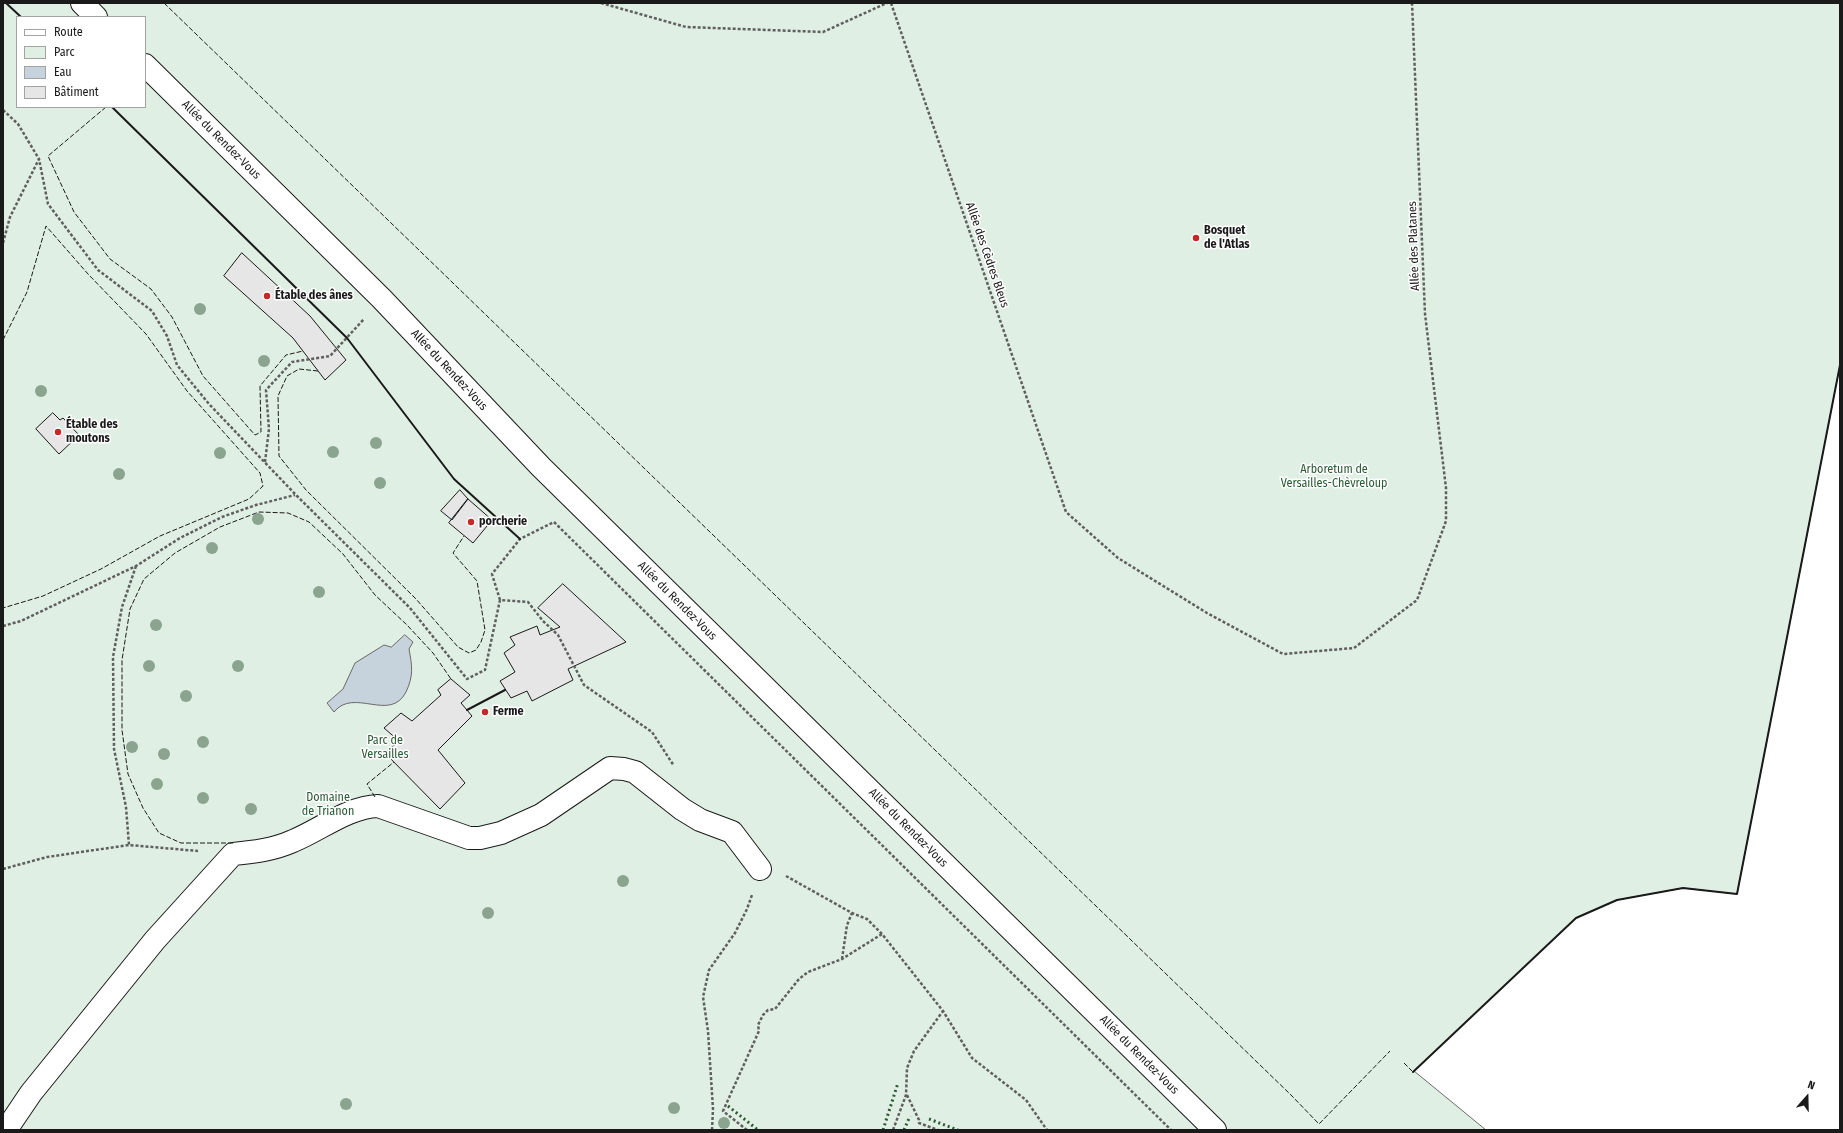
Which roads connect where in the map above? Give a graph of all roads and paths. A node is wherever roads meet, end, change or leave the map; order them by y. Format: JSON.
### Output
{"nodes":[{"id":1,"x":82,"y":3,"type":"edge"},
{"id":2,"x":601,"y":3,"type":"edge"},
{"id":3,"x":887,"y":3,"type":"edge"},
{"id":4,"x":891,"y":3,"type":"edge"},
{"id":5,"x":1412,"y":3,"type":"edge"},
{"id":6,"x":95,"y":16,"type":"edge"},
{"id":7,"x":146,"y":66,"type":"edge"},
{"id":8,"x":3,"y":110,"type":"edge"},
{"id":9,"x":39,"y":159,"type":"junction"},
{"id":10,"x":3,"y":243,"type":"edge"},
{"id":11,"x":382,"y":299,"type":"junction"},
{"id":12,"x":265,"y":462,"type":"junction"},
{"id":13,"x":296,"y":495,"type":"junction"},
{"id":14,"x":582,"y":508,"type":"junction"},
{"id":15,"x":1066,"y":512,"type":"joint"},
{"id":16,"x":554,"y":522,"type":"junction"},
{"id":17,"x":136,"y":566,"type":"junction"},
{"id":18,"x":500,"y":600,"type":"junction"},
{"id":19,"x":3,"y":626,"type":"edge"},
{"id":20,"x":678,"y":772,"type":"dead end"},
{"id":21,"x":129,"y":845,"type":"junction"},
{"id":22,"x":233,"y":854,"type":"junction"},
{"id":23,"x":3,"y":868,"type":"edge"},
{"id":24,"x":760,"y":869,"type":"junction"},
{"id":25,"x":852,"y":913,"type":"junction"},
{"id":26,"x":882,"y":934,"type":"junction"},
{"id":27,"x":842,"y":960,"type":"junction"},
{"id":28,"x":943,"y":1010,"type":"junction"},
{"id":29,"x":906,"y":1095,"type":"junction"},
{"id":30,"x":6,"y":1130,"type":"edge"},
{"id":31,"x":712,"y":1130,"type":"edge"},
{"id":32,"x":747,"y":1130,"type":"edge"},
{"id":33,"x":893,"y":1130,"type":"edge"},
{"id":34,"x":938,"y":1130,"type":"edge"},
{"id":35,"x":1047,"y":1130,"type":"edge"},
{"id":36,"x":1171,"y":1130,"type":"edge"},
{"id":37,"x":1215,"y":1130,"type":"edge"}],
"edges":[{"from":1,"to":6,"type":"lane"},
{"from":2,"to":3,"type":"path"},
{"from":4,"to":15,"type":"path","name":"Allée des Cèdres Bleus"},
{"from":5,"to":15,"type":"path","name":"Allée des Platanes"},
{"from":7,"to":11,"type":"lane","name":"Allée du Rendez-Vous"},
{"from":8,"to":9,"type":"path"},
{"from":9,"to":10,"type":"path"},
{"from":9,"to":12,"type":"path"},
{"from":11,"to":12,"type":"path"},
{"from":11,"to":14,"type":"lane","name":"Allée du Rendez-Vous"},
{"from":12,"to":13,"type":"path"},
{"from":13,"to":17,"type":"path"},
{"from":13,"to":18,"type":"path"},
{"from":14,"to":16,"type":"path"},
{"from":14,"to":37,"type":"lane","name":"Allée du Rendez-Vous"},
{"from":16,"to":18,"type":"path"},
{"from":16,"to":36,"type":"path"},
{"from":17,"to":19,"type":"path"},
{"from":17,"to":21,"type":"path"},
{"from":18,"to":20,"type":"path"},
{"from":21,"to":22,"type":"path"},
{"from":21,"to":23,"type":"path"},
{"from":22,"to":24,"type":"lane"},
{"from":22,"to":30,"type":"lane"},
{"from":24,"to":25,"type":"path"},
{"from":24,"to":31,"type":"path"},
{"from":25,"to":26,"type":"path"},
{"from":25,"to":27,"type":"path"},
{"from":26,"to":27,"type":"path"},
{"from":26,"to":28,"type":"path"},
{"from":27,"to":32,"type":"path"},
{"from":28,"to":29,"type":"path"},
{"from":28,"to":35,"type":"path"},
{"from":29,"to":33,"type":"path"},
{"from":29,"to":34,"type":"path"}]}
